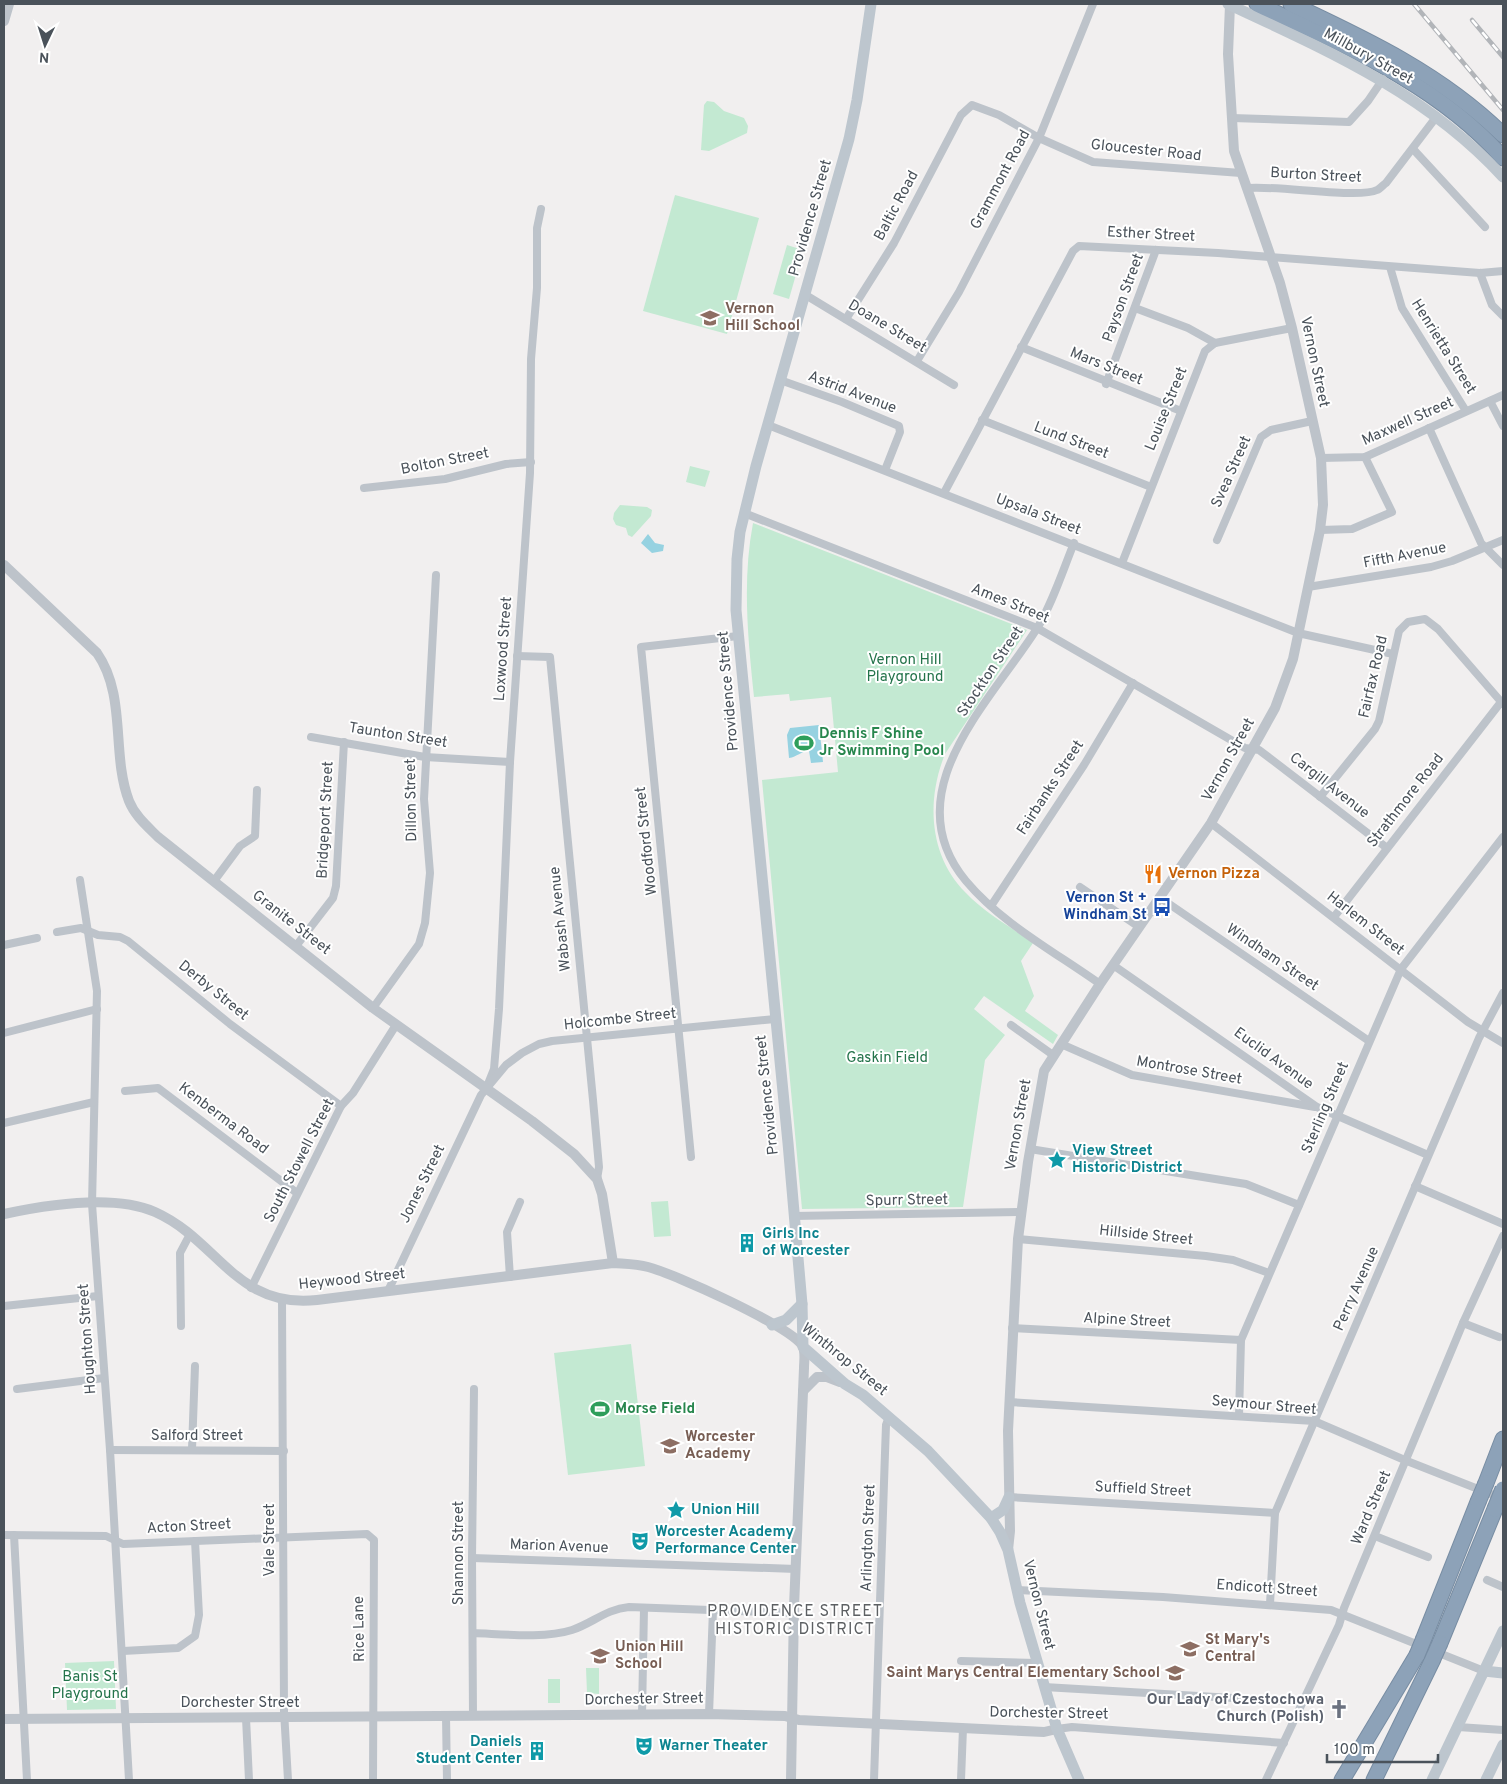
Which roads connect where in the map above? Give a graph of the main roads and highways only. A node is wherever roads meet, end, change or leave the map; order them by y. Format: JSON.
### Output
{"nodes":[{"id":1,"x":871,"y":4,"type":"edge"},
{"id":2,"x":1229,"y":4,"type":"edge"},
{"id":3,"x":1257,"y":4,"type":"edge"},
{"id":4,"x":1291,"y":4,"type":"edge"},
{"id":5,"x":1305,"y":4,"type":"edge"},
{"id":6,"x":1359,"y":36,"type":"junction"},
{"id":7,"x":1503,"y":135,"type":"edge"},
{"id":8,"x":1503,"y":158,"type":"edge"},
{"id":9,"x":1503,"y":177,"type":"edge"},
{"id":10,"x":802,"y":1304,"type":"junction"},
{"id":11,"x":772,"y":1324,"type":"road end"},
{"id":12,"x":804,"y":1347,"type":"joint"},
{"id":13,"x":1503,"y":1440,"type":"edge"},
{"id":14,"x":1503,"y":1488,"type":"edge"},
{"id":15,"x":1009,"y":1497,"type":"road end"},
{"id":16,"x":1499,"y":1504,"type":"edge"},
{"id":17,"x":991,"y":1518,"type":"junction"},
{"id":18,"x":1008,"y":1550,"type":"joint"},
{"id":19,"x":1503,"y":1631,"type":"edge"},
{"id":20,"x":1417,"y":1655,"type":"junction"},
{"id":21,"x":1484,"y":1671,"type":"junction"},
{"id":22,"x":1503,"y":1673,"type":"edge"},
{"id":23,"x":1503,"y":1745,"type":"edge"},
{"id":24,"x":1079,"y":1780,"type":"edge"},
{"id":25,"x":1342,"y":1780,"type":"edge"},
{"id":26,"x":1353,"y":1780,"type":"edge"},
{"id":27,"x":1374,"y":1780,"type":"edge"},
{"id":28,"x":1432,"y":1780,"type":"edge"},
{"id":29,"x":1486,"y":1780,"type":"edge"}],
"edges":[{"from":1,"to":10,"type":"main road","name":"Providence Street"},
{"from":2,"to":9,"type":"main road","name":"Millbury Street"},
{"from":3,"to":8,"type":"highway"},
{"from":4,"to":6,"type":"highway"},
{"from":5,"to":6,"type":"highway"},
{"from":6,"to":7,"type":"highway"},
{"from":10,"to":11,"type":"main road"},
{"from":10,"to":12,"type":"main road","name":"Providence Street"},
{"from":12,"to":17,"type":"main road","name":"Winthrop Street"},
{"from":13,"to":20,"type":"highway","bridge":true},
{"from":14,"to":16,"type":"highway","bridge":true},
{"from":15,"to":17,"type":"main road"},
{"from":16,"to":27,"type":"highway","bridge":true},
{"from":17,"to":18,"type":"main road","name":"Winthrop Street"},
{"from":18,"to":24,"type":"main road","name":"Vernon Street"},
{"from":19,"to":21,"type":"main road"},
{"from":20,"to":25,"type":"highway"},
{"from":20,"to":26,"type":"highway"},
{"from":21,"to":22,"type":"main road","name":"Endicott Street"},
{"from":21,"to":28,"type":"main road"},
{"from":23,"to":29,"type":"main road"}]}
